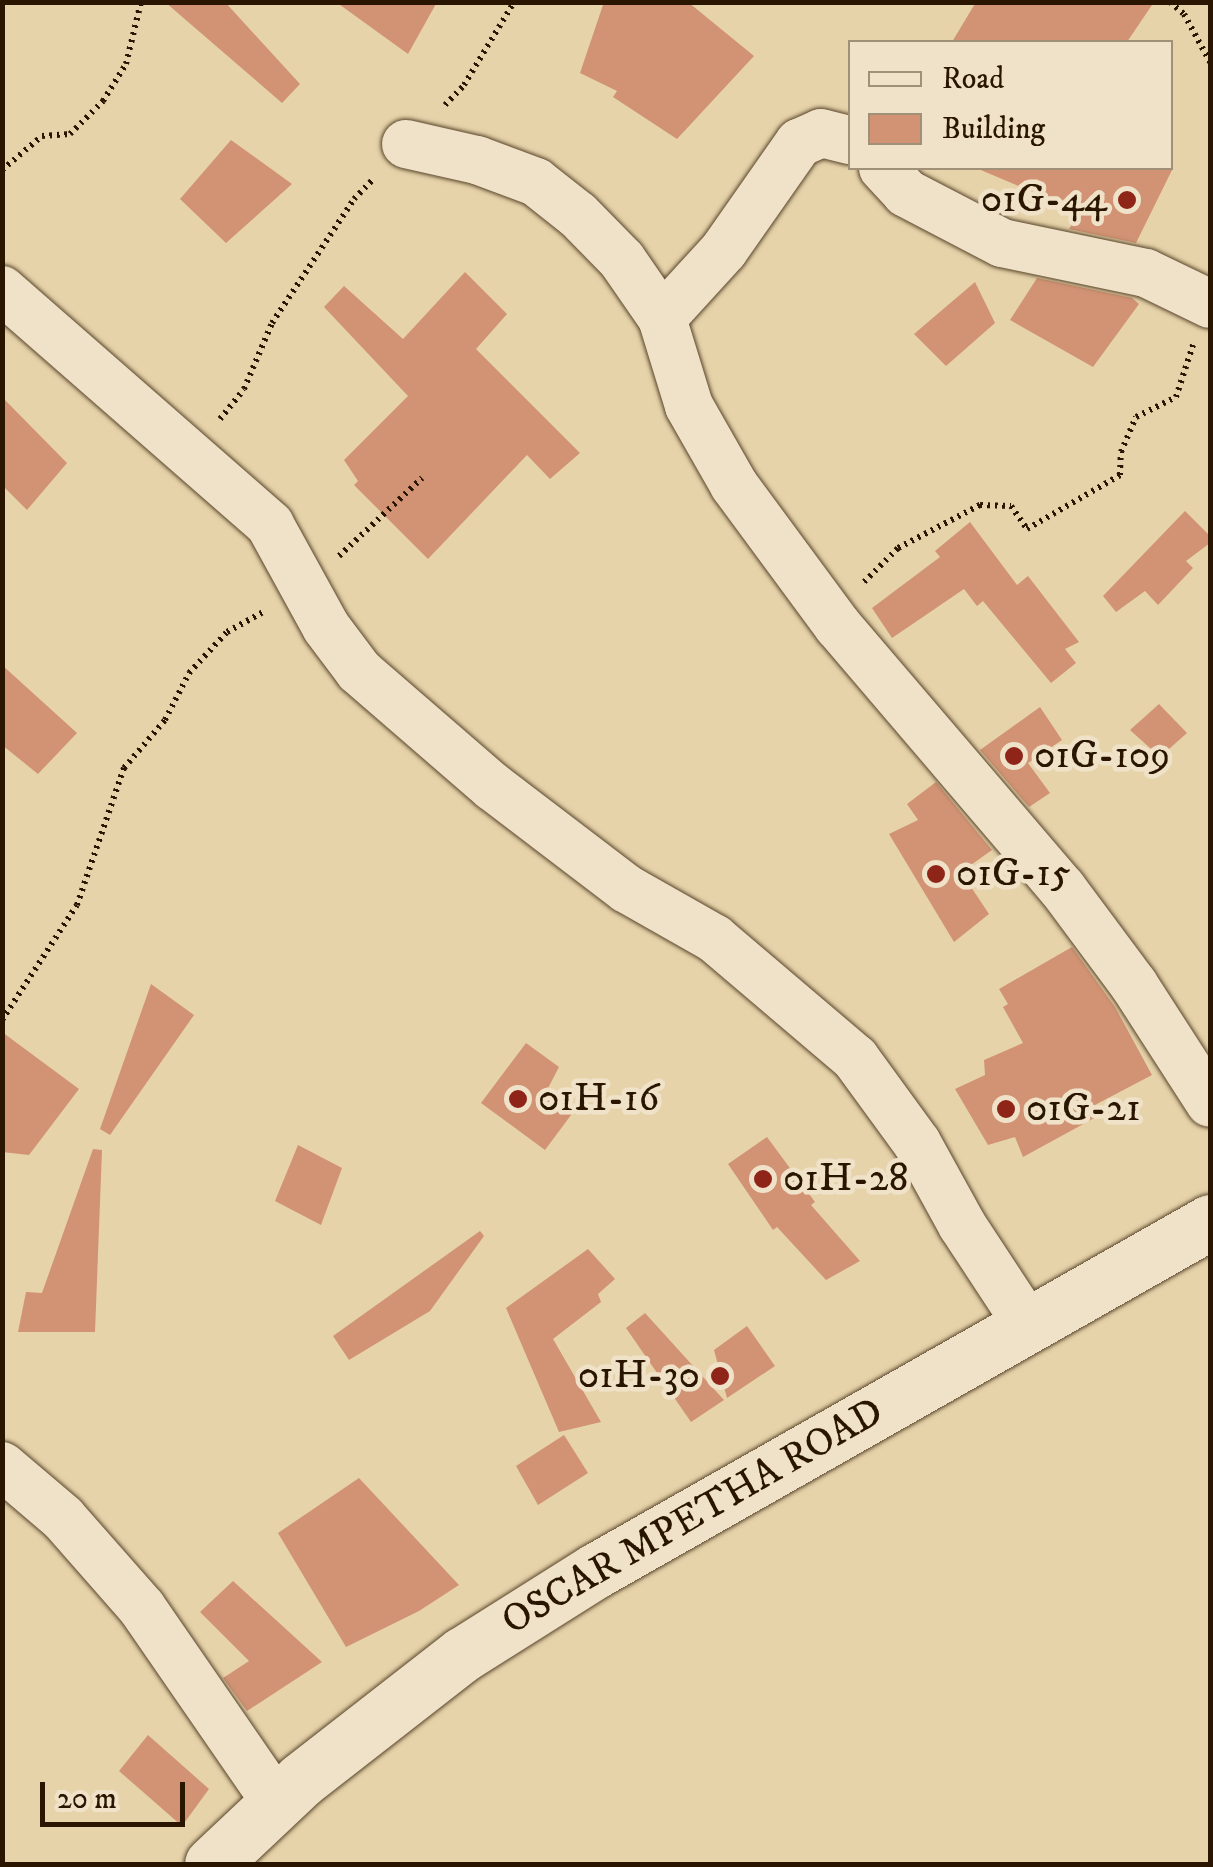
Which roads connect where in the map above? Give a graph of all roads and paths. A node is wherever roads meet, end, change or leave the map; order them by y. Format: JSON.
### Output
{"nodes":[{"id":1,"x":141,"y":2,"type":"edge"},
{"id":2,"x":514,"y":2,"type":"edge"},
{"id":3,"x":1170,"y":2,"type":"edge"},
{"id":4,"x":1210,"y":62,"type":"edge"},
{"id":5,"x":848,"y":140,"type":"edge"},
{"id":6,"x":406,"y":144,"type":"junction"},
{"id":7,"x":2,"y":170,"type":"edge"},
{"id":8,"x":885,"y":170,"type":"edge"},
{"id":9,"x":2,"y":290,"type":"edge"},
{"id":10,"x":1206,"y":302,"type":"edge"},
{"id":11,"x":662,"y":318,"type":"junction"},
{"id":12,"x":188,"y":456,"type":"junction"},
{"id":13,"x":422,"y":478,"type":"dead end"},
{"id":14,"x":307,"y":586,"type":"junction"},
{"id":15,"x":838,"y":626,"type":"junction"},
{"id":16,"x":2,"y":1020,"type":"edge"},
{"id":17,"x":1210,"y":1103,"type":"edge"},
{"id":18,"x":1210,"y":1222,"type":"edge"},
{"id":19,"x":1027,"y":1324,"type":"junction"},
{"id":20,"x":2,"y":1466,"type":"edge"},
{"id":21,"x":276,"y":1802,"type":"junction"},
{"id":22,"x":212,"y":1864,"type":"edge"}],
"edges":[{"from":1,"to":7,"type":"path"},
{"from":2,"to":6,"type":"path"},
{"from":3,"to":4,"type":"path"},
{"from":5,"to":11,"type":"street"},
{"from":6,"to":11,"type":"street"},
{"from":6,"to":12,"type":"path"},
{"from":8,"to":10,"type":"street"},
{"from":9,"to":12,"type":"street"},
{"from":10,"to":15,"type":"path"},
{"from":11,"to":15,"type":"street"},
{"from":12,"to":14,"type":"street"},
{"from":13,"to":14,"type":"path"},
{"from":14,"to":16,"type":"path"},
{"from":14,"to":19,"type":"street"},
{"from":15,"to":17,"type":"street"},
{"from":18,"to":19,"type":"street","name":"OSCAR MPETHA ROAD"},
{"from":19,"to":21,"type":"street","name":"OSCAR MPETHA ROAD"},
{"from":20,"to":21,"type":"street"},
{"from":21,"to":22,"type":"street","name":"OSCAR MPETHA ROAD"}]}
